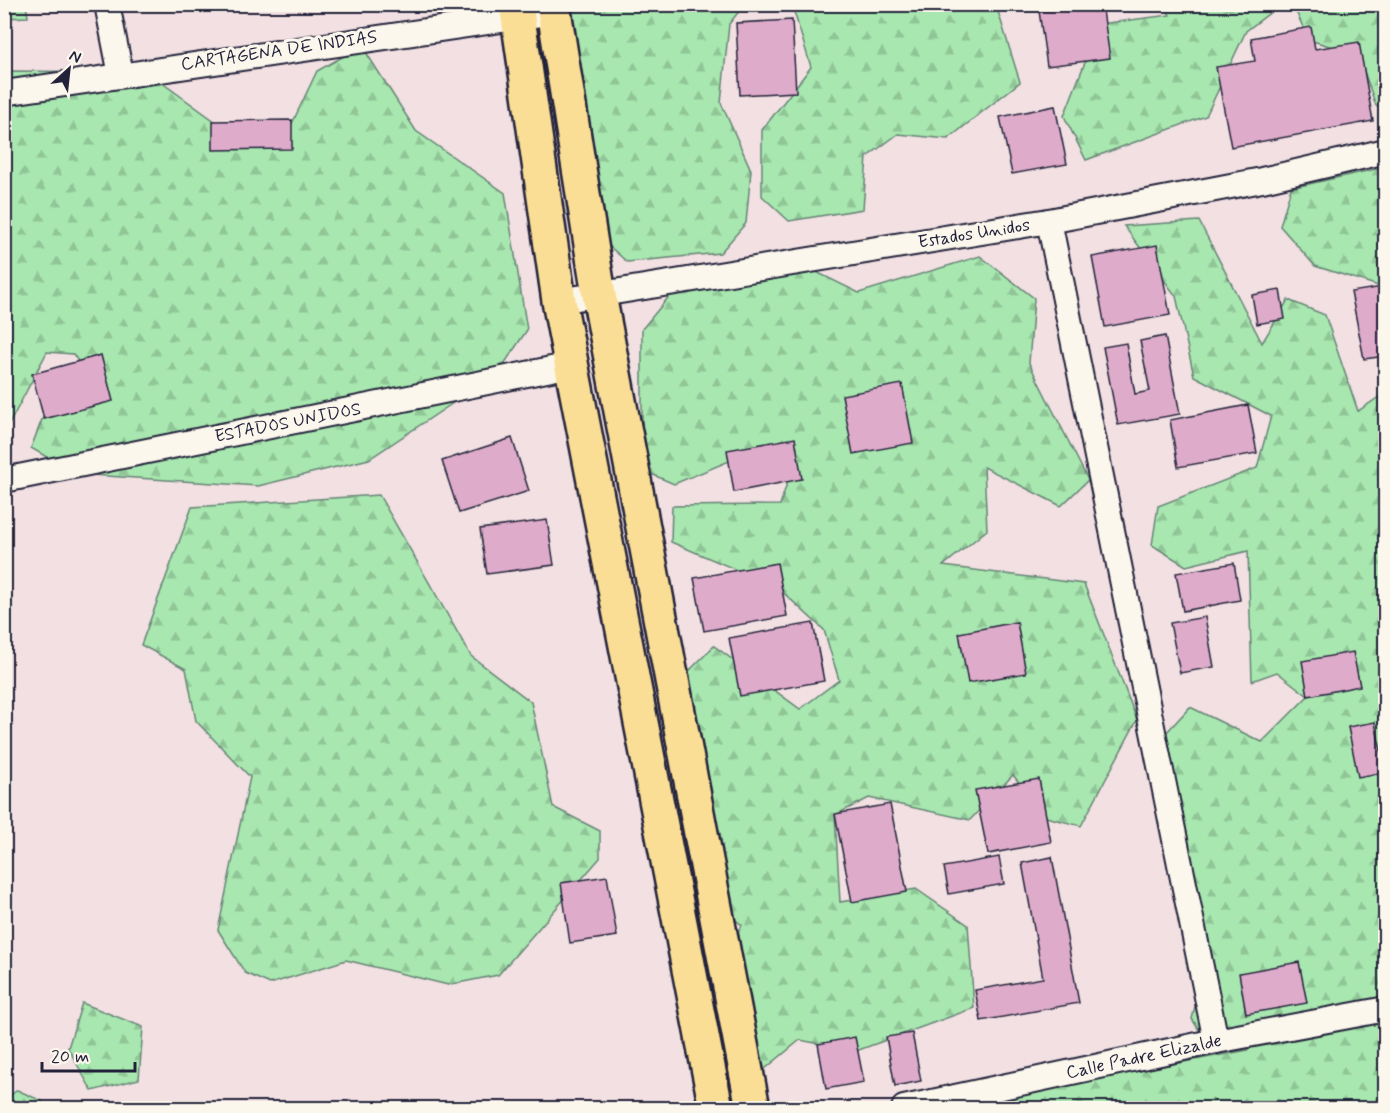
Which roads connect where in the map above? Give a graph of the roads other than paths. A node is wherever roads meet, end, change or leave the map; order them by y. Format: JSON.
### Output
{"nodes":[{"id":1,"x":107,"y":4,"type":"edge"},
{"id":2,"x":554,"y":8,"type":"edge"},
{"id":3,"x":516,"y":11,"type":"edge"},
{"id":4,"x":121,"y":75,"type":"junction"},
{"id":5,"x":4,"y":93,"type":"edge"},
{"id":6,"x":1386,"y":151,"type":"edge"},
{"id":7,"x":1049,"y":221,"type":"junction"},
{"id":8,"x":599,"y":295,"type":"junction"},
{"id":9,"x":559,"y":301,"type":"junction"},
{"id":10,"x":572,"y":365,"type":"junction"},
{"id":11,"x":4,"y":480,"type":"edge"},
{"id":12,"x":1386,"y":1009,"type":"edge"},
{"id":13,"x":1216,"y":1041,"type":"junction"},
{"id":14,"x":716,"y":1108,"type":"edge"},
{"id":15,"x":753,"y":1108,"type":"edge"},
{"id":16,"x":904,"y":1108,"type":"edge"}],
"edges":[{"from":1,"to":4,"type":"street"},
{"from":2,"to":3,"type":"street","name":"CARTAGENA DE INDIAS"},
{"from":2,"to":8,"type":"main road"},
{"from":3,"to":4,"type":"street","name":"CARTAGENA DE INDIAS"},
{"from":3,"to":9,"type":"main road"},
{"from":4,"to":5,"type":"street","name":"CARTAGENA DE INDIAS"},
{"from":6,"to":7,"type":"street","name":"Estados Unidos"},
{"from":7,"to":8,"type":"street","name":"Estados Unidos"},
{"from":7,"to":13,"type":"street"},
{"from":8,"to":9,"type":"street","name":"Estados Unidos"},
{"from":8,"to":15,"type":"main road"},
{"from":9,"to":10,"type":"main road"},
{"from":10,"to":11,"type":"street","name":"ESTADOS UNIDOS"},
{"from":10,"to":14,"type":"main road"},
{"from":12,"to":13,"type":"street","name":"Calle Padre Elizalde"},
{"from":13,"to":16,"type":"street","name":"Calle Padre Elizalde"}]}
